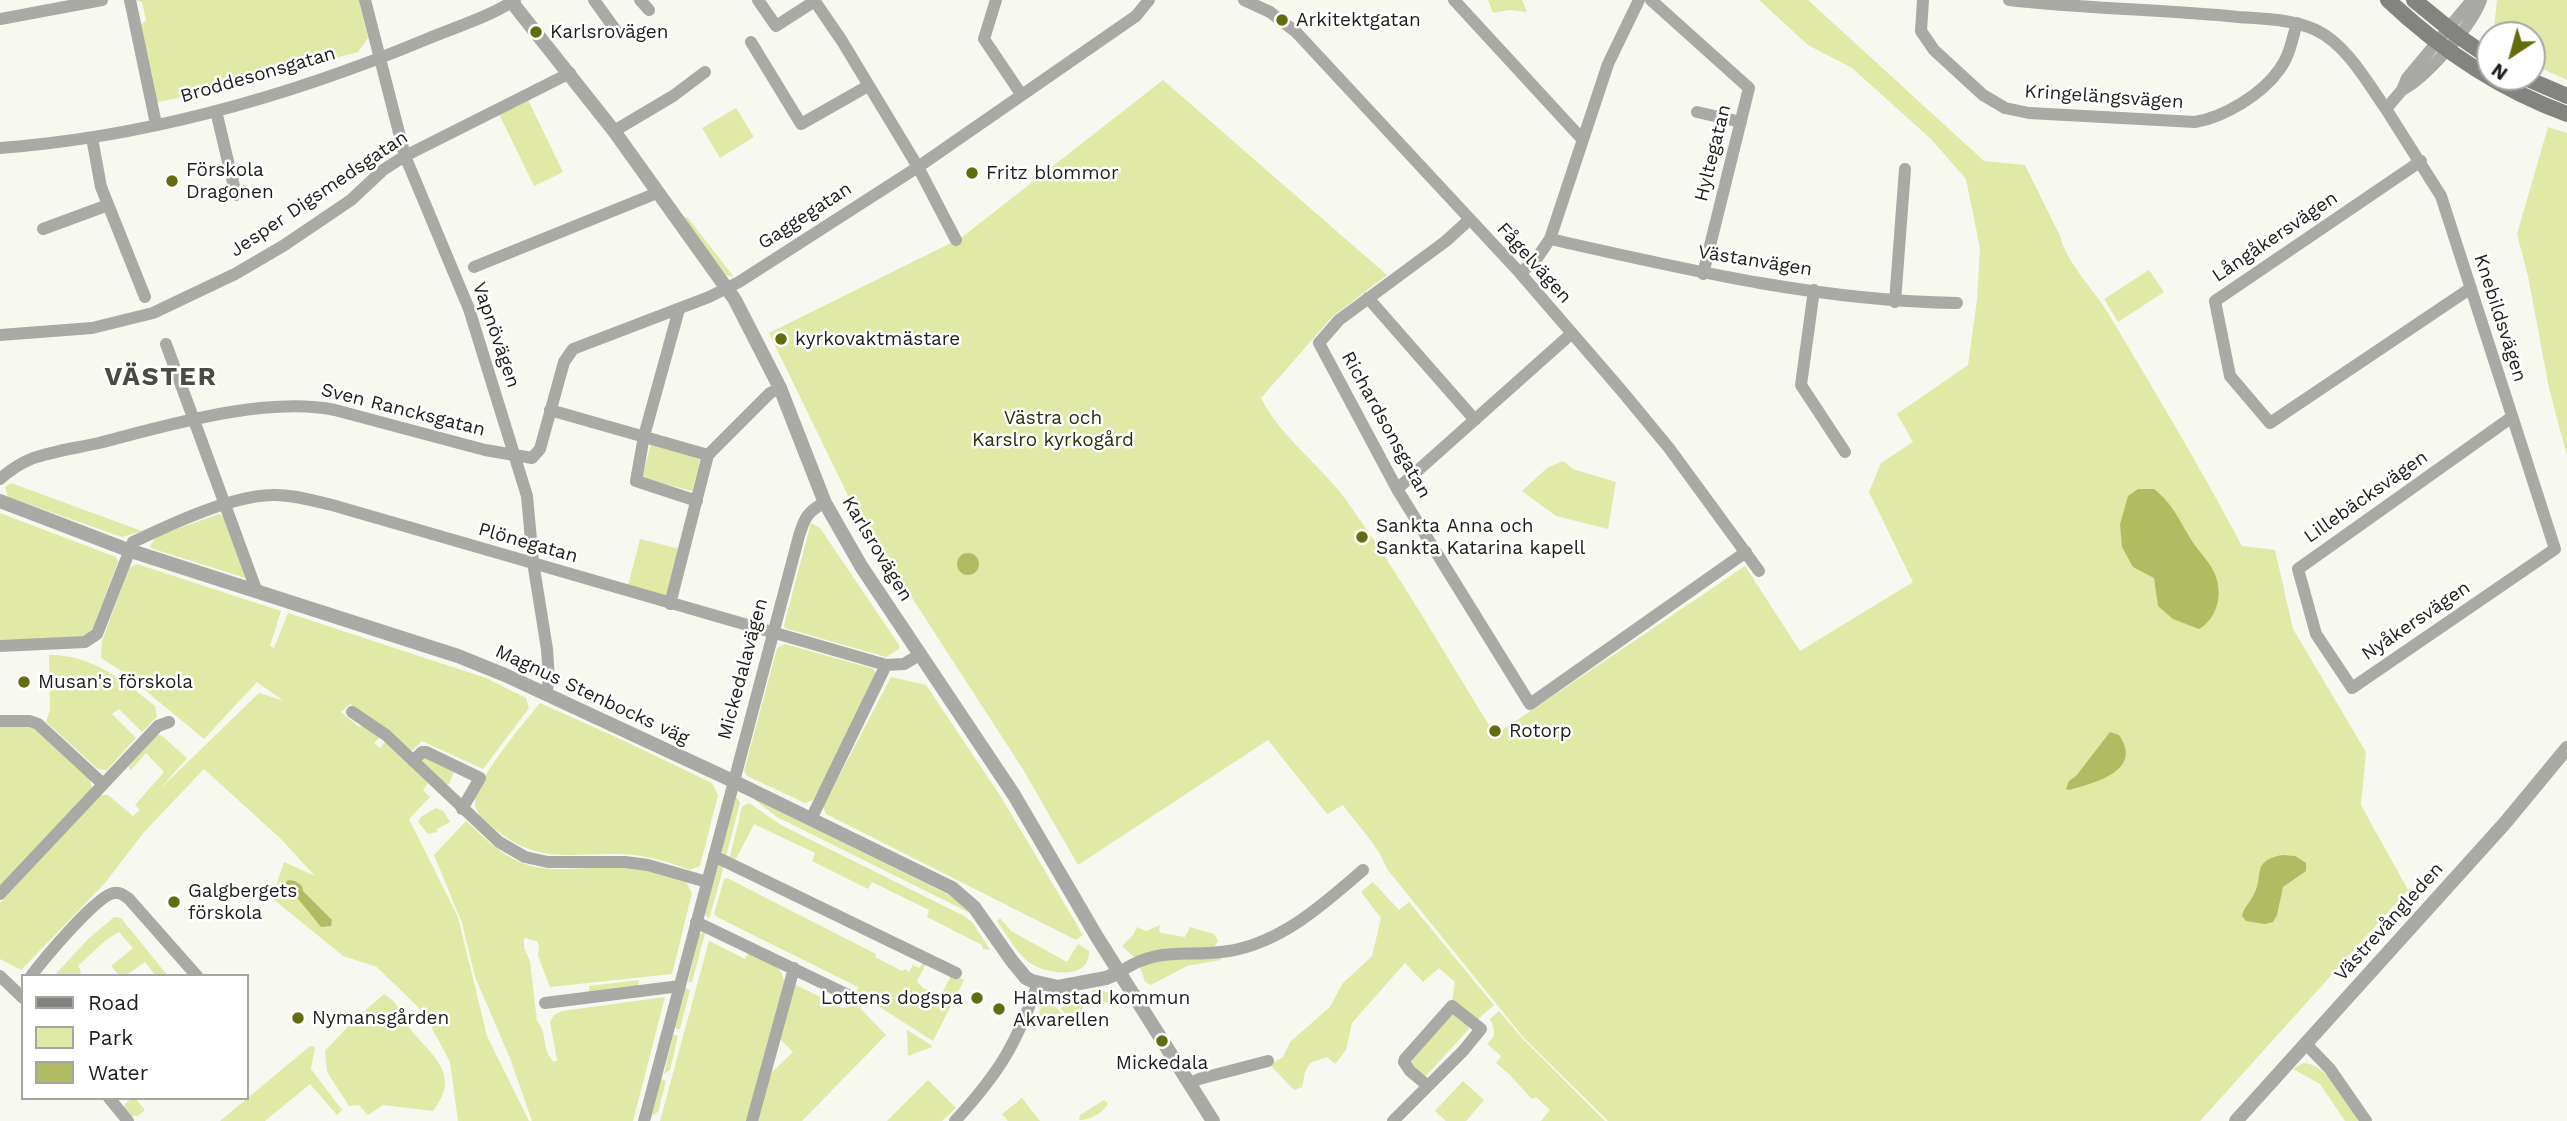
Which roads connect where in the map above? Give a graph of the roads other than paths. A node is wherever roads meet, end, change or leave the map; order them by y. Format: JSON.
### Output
{"nodes":[{"id":1,"x":102,"y":0,"type":"edge"},
{"id":2,"x":130,"y":0,"type":"edge"},
{"id":3,"x":365,"y":0,"type":"edge"},
{"id":4,"x":594,"y":0,"type":"edge"},
{"id":5,"x":640,"y":0,"type":"edge"},
{"id":6,"x":758,"y":0,"type":"edge"},
{"id":7,"x":814,"y":0,"type":"edge"},
{"id":8,"x":996,"y":0,"type":"edge"},
{"id":9,"x":1149,"y":0,"type":"edge"},
{"id":10,"x":1454,"y":0,"type":"edge"},
{"id":11,"x":1639,"y":0,"type":"edge"},
{"id":12,"x":1651,"y":0,"type":"edge"},
{"id":13,"x":1923,"y":0,"type":"edge"},
{"id":14,"x":2009,"y":0,"type":"edge"},
{"id":15,"x":2388,"y":0,"type":"edge"},
{"id":16,"x":2414,"y":0,"type":"edge"},
{"id":17,"x":2473,"y":0,"type":"edge"},
{"id":18,"x":2481,"y":0,"type":"edge"},
{"id":19,"x":513,"y":1,"type":"edge"},
{"id":20,"x":1252,"y":2,"type":"edge"},
{"id":21,"x":2201,"y":6,"type":"edge"},
{"id":22,"x":649,"y":10,"type":"dead end"},
{"id":23,"x":0,"y":19,"type":"edge"},
{"id":24,"x":2297,"y":23,"type":"junction"},
{"id":25,"x":617,"y":32,"type":"dead end"},
{"id":26,"x":2453,"y":32,"type":"junction"},
{"id":27,"x":751,"y":42,"type":"dead end"},
{"id":28,"x":2441,"y":46,"type":"junction"},
{"id":29,"x":2476,"y":48,"type":"edge"},
{"id":30,"x":380,"y":58,"type":"junction"},
{"id":31,"x":705,"y":72,"type":"dead end"},
{"id":32,"x":570,"y":73,"type":"junction"},
{"id":33,"x":868,"y":86,"type":"junction"},
{"id":34,"x":2546,"y":87,"type":"edge"},
{"id":35,"x":1020,"y":94,"type":"junction"},
{"id":36,"x":2567,"y":96,"type":"edge"},
{"id":37,"x":2386,"y":109,"type":"junction"},
{"id":38,"x":216,"y":111,"type":"junction"},
{"id":39,"x":1697,"y":112,"type":"dead end"},
{"id":40,"x":2567,"y":114,"type":"edge"},
{"id":41,"x":1741,"y":122,"type":"junction"},
{"id":42,"x":156,"y":124,"type":"junction"},
{"id":43,"x":614,"y":131,"type":"junction"},
{"id":44,"x":92,"y":138,"type":"junction"},
{"id":45,"x":1582,"y":139,"type":"junction"},
{"id":46,"x":0,"y":148,"type":"edge"},
{"id":47,"x":405,"y":156,"type":"junction"},
{"id":48,"x":2421,"y":161,"type":"junction"},
{"id":49,"x":918,"y":167,"type":"junction"},
{"id":50,"x":1905,"y":169,"type":"dead end"},
{"id":51,"x":657,"y":193,"type":"junction"},
{"id":52,"x":236,"y":195,"type":"dead end"},
{"id":53,"x":108,"y":205,"type":"junction"},
{"id":54,"x":1469,"y":220,"type":"junction"},
{"id":55,"x":43,"y":229,"type":"dead end"},
{"id":56,"x":1550,"y":239,"type":"junction"},
{"id":57,"x":956,"y":240,"type":"dead end"},
{"id":58,"x":474,"y":267,"type":"dead end"},
{"id":59,"x":1520,"y":274,"type":"junction"},
{"id":60,"x":1703,"y":274,"type":"junction"},
{"id":61,"x":2471,"y":288,"type":"junction"},
{"id":62,"x":727,"y":289,"type":"junction"},
{"id":63,"x":1814,"y":290,"type":"junction"},
{"id":64,"x":145,"y":298,"type":"dead end"},
{"id":65,"x":1368,"y":298,"type":"junction"},
{"id":66,"x":1895,"y":302,"type":"junction"},
{"id":67,"x":1957,"y":303,"type":"dead end"},
{"id":68,"x":677,"y":309,"type":"junction"},
{"id":69,"x":1571,"y":334,"type":"junction"},
{"id":70,"x":0,"y":335,"type":"edge"},
{"id":71,"x":166,"y":344,"type":"dead end"},
{"id":72,"x":780,"y":388,"type":"junction"},
{"id":73,"x":550,"y":410,"type":"junction"},
{"id":74,"x":2512,"y":417,"type":"junction"},
{"id":75,"x":193,"y":419,"type":"junction"},
{"id":76,"x":1475,"y":420,"type":"junction"},
{"id":77,"x":645,"y":436,"type":"junction"},
{"id":78,"x":1845,"y":452,"type":"dead end"},
{"id":79,"x":515,"y":455,"type":"junction"},
{"id":80,"x":708,"y":455,"type":"junction"},
{"id":81,"x":0,"y":479,"type":"edge"},
{"id":82,"x":1397,"y":489,"type":"junction"},
{"id":83,"x":0,"y":501,"type":"edge"},
{"id":84,"x":697,"y":501,"type":"junction"},
{"id":85,"x":825,"y":503,"type":"junction"},
{"id":86,"x":226,"y":505,"type":"junction"},
{"id":87,"x":2555,"y":549,"type":"joint"},
{"id":88,"x":128,"y":550,"type":"junction"},
{"id":89,"x":1746,"y":552,"type":"junction"},
{"id":90,"x":534,"y":565,"type":"junction"},
{"id":91,"x":1759,"y":570,"type":"dead end"},
{"id":92,"x":257,"y":592,"type":"junction"},
{"id":93,"x":670,"y":604,"type":"junction"},
{"id":94,"x":773,"y":633,"type":"junction"},
{"id":95,"x":2316,"y":634,"type":"joint"},
{"id":96,"x":0,"y":646,"type":"edge"},
{"id":97,"x":921,"y":654,"type":"junction"},
{"id":98,"x":886,"y":665,"type":"junction"},
{"id":99,"x":547,"y":693,"type":"junction"},
{"id":100,"x":352,"y":712,"type":"dead end"},
{"id":101,"x":0,"y":721,"type":"edge"},
{"id":102,"x":169,"y":722,"type":"dead end"},
{"id":103,"x":2567,"y":748,"type":"edge"},
{"id":104,"x":413,"y":761,"type":"junction"},
{"id":105,"x":733,"y":781,"type":"junction"},
{"id":106,"x":103,"y":784,"type":"junction"},
{"id":107,"x":462,"y":809,"type":"junction"},
{"id":108,"x":811,"y":819,"type":"junction"},
{"id":109,"x":715,"y":856,"type":"junction"},
{"id":110,"x":1363,"y":870,"type":"dead end"},
{"id":111,"x":707,"y":882,"type":"junction"},
{"id":112,"x":0,"y":894,"type":"edge"},
{"id":113,"x":696,"y":922,"type":"junction"},
{"id":114,"x":794,"y":968,"type":"junction"},
{"id":115,"x":1120,"y":972,"type":"junction"},
{"id":116,"x":956,"y":973,"type":"dead end"},
{"id":117,"x":33,"y":974,"type":"edge"},
{"id":118,"x":195,"y":974,"type":"edge"},
{"id":119,"x":0,"y":976,"type":"edge"},
{"id":120,"x":1038,"y":983,"type":"junction"},
{"id":121,"x":680,"y":986,"type":"junction"},
{"id":122,"x":21,"y":991,"type":"edge"},
{"id":123,"x":852,"y":997,"type":"dead end"},
{"id":124,"x":545,"y":1003,"type":"dead end"},
{"id":125,"x":2305,"y":1043,"type":"junction"},
{"id":126,"x":1268,"y":1061,"type":"dead end"},
{"id":127,"x":1189,"y":1084,"type":"junction"},
{"id":128,"x":1428,"y":1086,"type":"junction"},
{"id":129,"x":111,"y":1100,"type":"edge"},
{"id":130,"x":128,"y":1121,"type":"edge"},
{"id":131,"x":644,"y":1121,"type":"edge"},
{"id":132,"x":752,"y":1121,"type":"edge"},
{"id":133,"x":955,"y":1121,"type":"edge"},
{"id":134,"x":1213,"y":1121,"type":"edge"},
{"id":135,"x":1394,"y":1121,"type":"edge"},
{"id":136,"x":2236,"y":1121,"type":"edge"},
{"id":137,"x":2366,"y":1121,"type":"edge"}],
"edges":[{"from":1,"to":23,"type":"street"},
{"from":2,"to":42,"type":"street"},
{"from":3,"to":30,"type":"street","name":"Vapnövägen"},
{"from":4,"to":25,"type":"street"},
{"from":5,"to":22,"type":"street"},
{"from":6,"to":7,"type":"street"},
{"from":7,"to":33,"type":"street"},
{"from":8,"to":35,"type":"street"},
{"from":9,"to":35,"type":"street","name":"Gaggegatan"},
{"from":10,"to":45,"type":"street"},
{"from":11,"to":45,"type":"street"},
{"from":12,"to":41,"type":"street","name":"Hyltegatan"},
{"from":13,"to":24,"type":"street","name":"Kringelängsvägen"},
{"from":14,"to":21,"type":"street"},
{"from":15,"to":28,"type":"main road"},
{"from":16,"to":26,"type":"main road"},
{"from":17,"to":26,"type":"street"},
{"from":18,"to":26,"type":"street"},
{"from":19,"to":30,"type":"street","name":"Broddesonsgatan"},
{"from":19,"to":32,"type":"street","name":"Karlsrovägen"},
{"from":20,"to":54,"type":"street","name":"Fågelvägen"},
{"from":21,"to":24,"type":"street"},
{"from":24,"to":37,"type":"street","name":"Knebildsvägen"},
{"from":26,"to":28,"type":"street"},
{"from":26,"to":29,"type":"main road"},
{"from":27,"to":33,"type":"street"},
{"from":28,"to":37,"type":"street"},
{"from":28,"to":40,"type":"main road"},
{"from":30,"to":38,"type":"street","name":"Broddesonsgatan"},
{"from":30,"to":47,"type":"street","name":"Vapnövägen"},
{"from":31,"to":43,"type":"street"},
{"from":32,"to":43,"type":"street","name":"Karlsrovägen"},
{"from":32,"to":47,"type":"street","name":"Jesper Digsmedsgatan"},
{"from":33,"to":49,"type":"street"},
{"from":34,"to":36,"type":"main road"},
{"from":35,"to":49,"type":"street","name":"Gaggegatan"},
{"from":37,"to":48,"type":"street","name":"Knebildsvägen"},
{"from":38,"to":42,"type":"street","name":"Broddesonsgatan"},
{"from":38,"to":52,"type":"street"},
{"from":39,"to":41,"type":"street"},
{"from":41,"to":60,"type":"street","name":"Hyltegatan"},
{"from":42,"to":44,"type":"street","name":"Broddesonsgatan"},
{"from":43,"to":51,"type":"street","name":"Karlsrovägen"},
{"from":44,"to":46,"type":"street","name":"Broddesonsgatan"},
{"from":44,"to":53,"type":"street"},
{"from":45,"to":56,"type":"street"},
{"from":47,"to":70,"type":"street","name":"Jesper Digsmedsgatan"},
{"from":47,"to":79,"type":"street","name":"Vapnövägen"},
{"from":48,"to":61,"type":"street","name":"Knebildsvägen"},
{"from":48,"to":61,"type":"street","name":"Långåkersvägen"},
{"from":49,"to":57,"type":"street"},
{"from":49,"to":62,"type":"street","name":"Gaggegatan"},
{"from":50,"to":66,"type":"street"},
{"from":51,"to":58,"type":"street"},
{"from":51,"to":62,"type":"street","name":"Karlsrovägen"},
{"from":53,"to":55,"type":"street"},
{"from":53,"to":64,"type":"street"},
{"from":54,"to":59,"type":"street","name":"Fågelvägen"},
{"from":54,"to":65,"type":"street"},
{"from":56,"to":59,"type":"street"},
{"from":56,"to":60,"type":"street","name":"Västanvägen"},
{"from":59,"to":69,"type":"street","name":"Fågelvägen"},
{"from":60,"to":63,"type":"street","name":"Västanvägen"},
{"from":61,"to":74,"type":"street","name":"Knebildsvägen"},
{"from":62,"to":68,"type":"street","name":"Gaggegatan"},
{"from":62,"to":72,"type":"street","name":"Karlsrovägen"},
{"from":63,"to":66,"type":"street","name":"Västanvägen"},
{"from":63,"to":78,"type":"street"},
{"from":65,"to":76,"type":"street"},
{"from":65,"to":82,"type":"street","name":"Richardsonsgatan"},
{"from":66,"to":67,"type":"street","name":"Västanvägen"},
{"from":68,"to":73,"type":"street","name":"Gaggegatan"},
{"from":68,"to":77,"type":"street"},
{"from":69,"to":76,"type":"street"},
{"from":69,"to":89,"type":"street","name":"Fågelvägen"},
{"from":71,"to":75,"type":"street"},
{"from":72,"to":80,"type":"street"},
{"from":72,"to":85,"type":"street","name":"Karlsrovägen"},
{"from":73,"to":77,"type":"street"},
{"from":73,"to":79,"type":"street","name":"Gaggegatan"},
{"from":74,"to":87,"type":"street","name":"Knebildsvägen"},
{"from":74,"to":95,"type":"street","name":"Lillebäcksvägen"},
{"from":75,"to":79,"type":"street","name":"Sven Rancksgatan"},
{"from":75,"to":81,"type":"street","name":"Sven Rancksgatan"},
{"from":75,"to":86,"type":"street"},
{"from":76,"to":82,"type":"street"},
{"from":77,"to":80,"type":"street"},
{"from":77,"to":84,"type":"street"},
{"from":79,"to":90,"type":"street","name":"Vapnövägen"},
{"from":80,"to":84,"type":"street"},
{"from":82,"to":89,"type":"street","name":"Richardsonsgatan"},
{"from":83,"to":88,"type":"street","name":"Magnus Stenbocks väg"},
{"from":84,"to":93,"type":"street"},
{"from":85,"to":94,"type":"street","name":"Mickedalavägen"},
{"from":85,"to":97,"type":"street","name":"Karlsrovägen"},
{"from":86,"to":88,"type":"street","name":"Plönegatan"},
{"from":86,"to":90,"type":"street","name":"Plönegatan"},
{"from":86,"to":92,"type":"street"},
{"from":87,"to":95,"type":"street","name":"Nyåkersvägen"},
{"from":88,"to":92,"type":"street","name":"Magnus Stenbocks väg"},
{"from":88,"to":96,"type":"street"},
{"from":89,"to":91,"type":"street","name":"Fågelvägen"},
{"from":90,"to":93,"type":"street","name":"Plönegatan"},
{"from":90,"to":99,"type":"street","name":"Vapnövägen"},
{"from":92,"to":99,"type":"street","name":"Magnus Stenbocks väg"},
{"from":93,"to":94,"type":"street","name":"Plönegatan"},
{"from":94,"to":98,"type":"street","name":"Plönegatan"},
{"from":94,"to":105,"type":"street","name":"Mickedalavägen"},
{"from":97,"to":98,"type":"street"},
{"from":97,"to":115,"type":"street","name":"Karlsrovägen"},
{"from":98,"to":108,"type":"street"},
{"from":99,"to":105,"type":"street","name":"Magnus Stenbocks väg"},
{"from":100,"to":104,"type":"street"},
{"from":101,"to":106,"type":"street"},
{"from":102,"to":106,"type":"street"},
{"from":103,"to":125,"type":"street","name":"Västrevångleden"},
{"from":104,"to":107,"type":"street"},
{"from":104,"to":107,"type":"street"},
{"from":105,"to":108,"type":"street","name":"Magnus Stenbocks väg"},
{"from":105,"to":109,"type":"street","name":"Mickedalavägen"},
{"from":106,"to":112,"type":"street"},
{"from":107,"to":111,"type":"street"},
{"from":108,"to":120,"type":"street","name":"Magnus Stenbocks väg"},
{"from":109,"to":111,"type":"street","name":"Mickedalavägen"},
{"from":109,"to":116,"type":"street"},
{"from":110,"to":115,"type":"street"},
{"from":111,"to":113,"type":"street","name":"Mickedalavägen"},
{"from":113,"to":114,"type":"street"},
{"from":113,"to":121,"type":"street","name":"Mickedalavägen"},
{"from":114,"to":123,"type":"street"},
{"from":114,"to":132,"type":"street"},
{"from":115,"to":120,"type":"street"},
{"from":115,"to":127,"type":"street","name":"Karlsrovägen"},
{"from":117,"to":118,"type":"street"},
{"from":119,"to":122,"type":"street"},
{"from":120,"to":133,"type":"street"},
{"from":121,"to":124,"type":"street"},
{"from":121,"to":131,"type":"street","name":"Mickedalavägen"},
{"from":125,"to":136,"type":"street","name":"Västrevångleden"},
{"from":125,"to":137,"type":"street"},
{"from":126,"to":127,"type":"street"},
{"from":127,"to":134,"type":"street","name":"Karlsrovägen"},
{"from":128,"to":128,"type":"street"},
{"from":128,"to":135,"type":"street"},
{"from":129,"to":130,"type":"street"}]}
